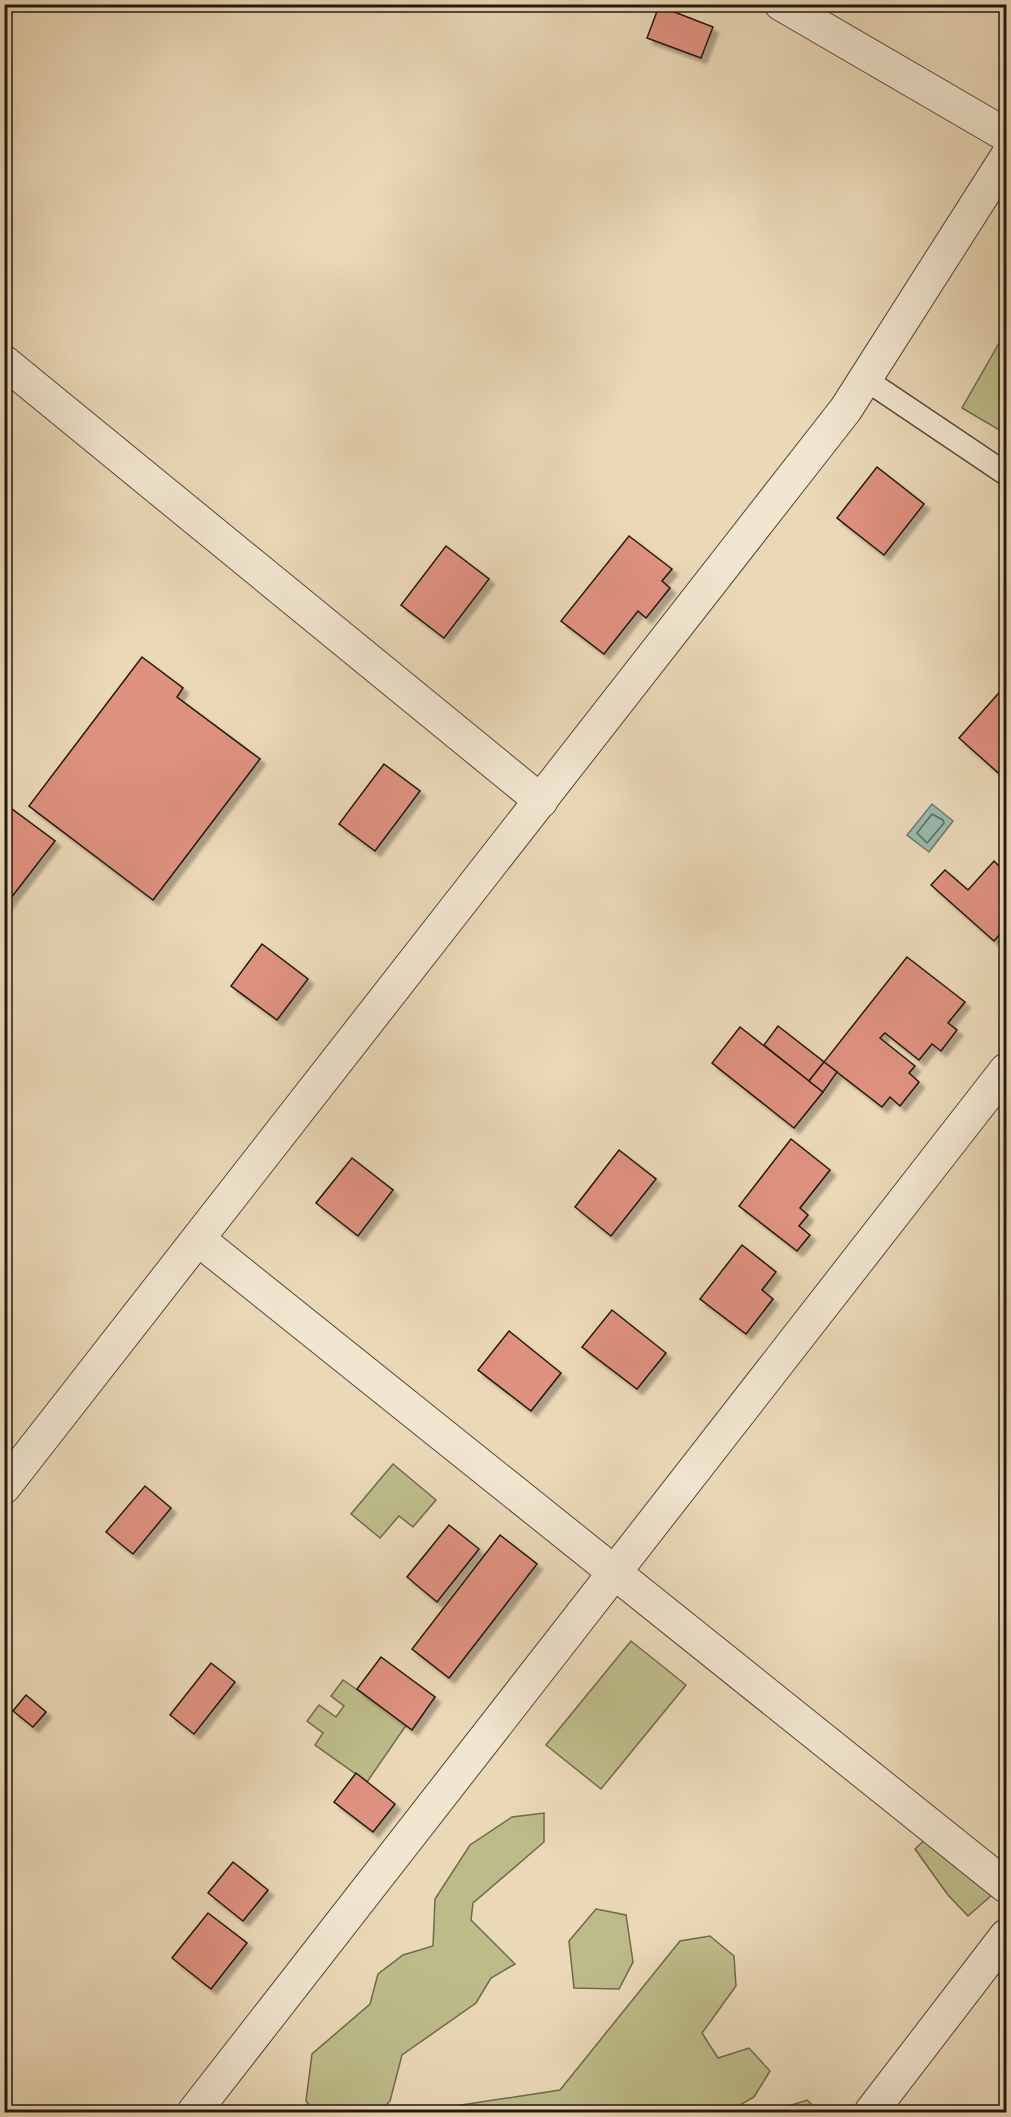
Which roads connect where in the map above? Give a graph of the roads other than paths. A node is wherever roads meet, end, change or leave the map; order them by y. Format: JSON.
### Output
{"nodes":[{"id":1,"x":781,"y":4,"type":"edge"},
{"id":2,"x":1006,"y":135,"type":"edge"},
{"id":3,"x":1006,"y":158,"type":"edge"},
{"id":4,"x":4,"y":362,"type":"edge"},
{"id":5,"x":865,"y":379,"type":"junction"},
{"id":6,"x":1006,"y":474,"type":"edge"},
{"id":7,"x":541,"y":801,"type":"junction"},
{"id":8,"x":1006,"y":1070,"type":"edge"},
{"id":9,"x":198,"y":1239,"type":"junction"},
{"id":10,"x":4,"y":1487,"type":"edge"},
{"id":11,"x":615,"y":1572,"type":"junction"},
{"id":12,"x":1006,"y":1886,"type":"edge"},
{"id":13,"x":1006,"y":1936,"type":"edge"},
{"id":14,"x":194,"y":2112,"type":"edge"},
{"id":15,"x":871,"y":2112,"type":"edge"}],
"edges":[{"from":1,"to":2,"type":"street"},
{"from":3,"to":5,"type":"street"},
{"from":4,"to":7,"type":"street"},
{"from":5,"to":6,"type":"lane"},
{"from":5,"to":7,"type":"street"},
{"from":7,"to":9,"type":"street"},
{"from":8,"to":11,"type":"street"},
{"from":9,"to":10,"type":"street"},
{"from":9,"to":11,"type":"street"},
{"from":11,"to":12,"type":"street"},
{"from":11,"to":14,"type":"street"},
{"from":13,"to":15,"type":"street"}]}
